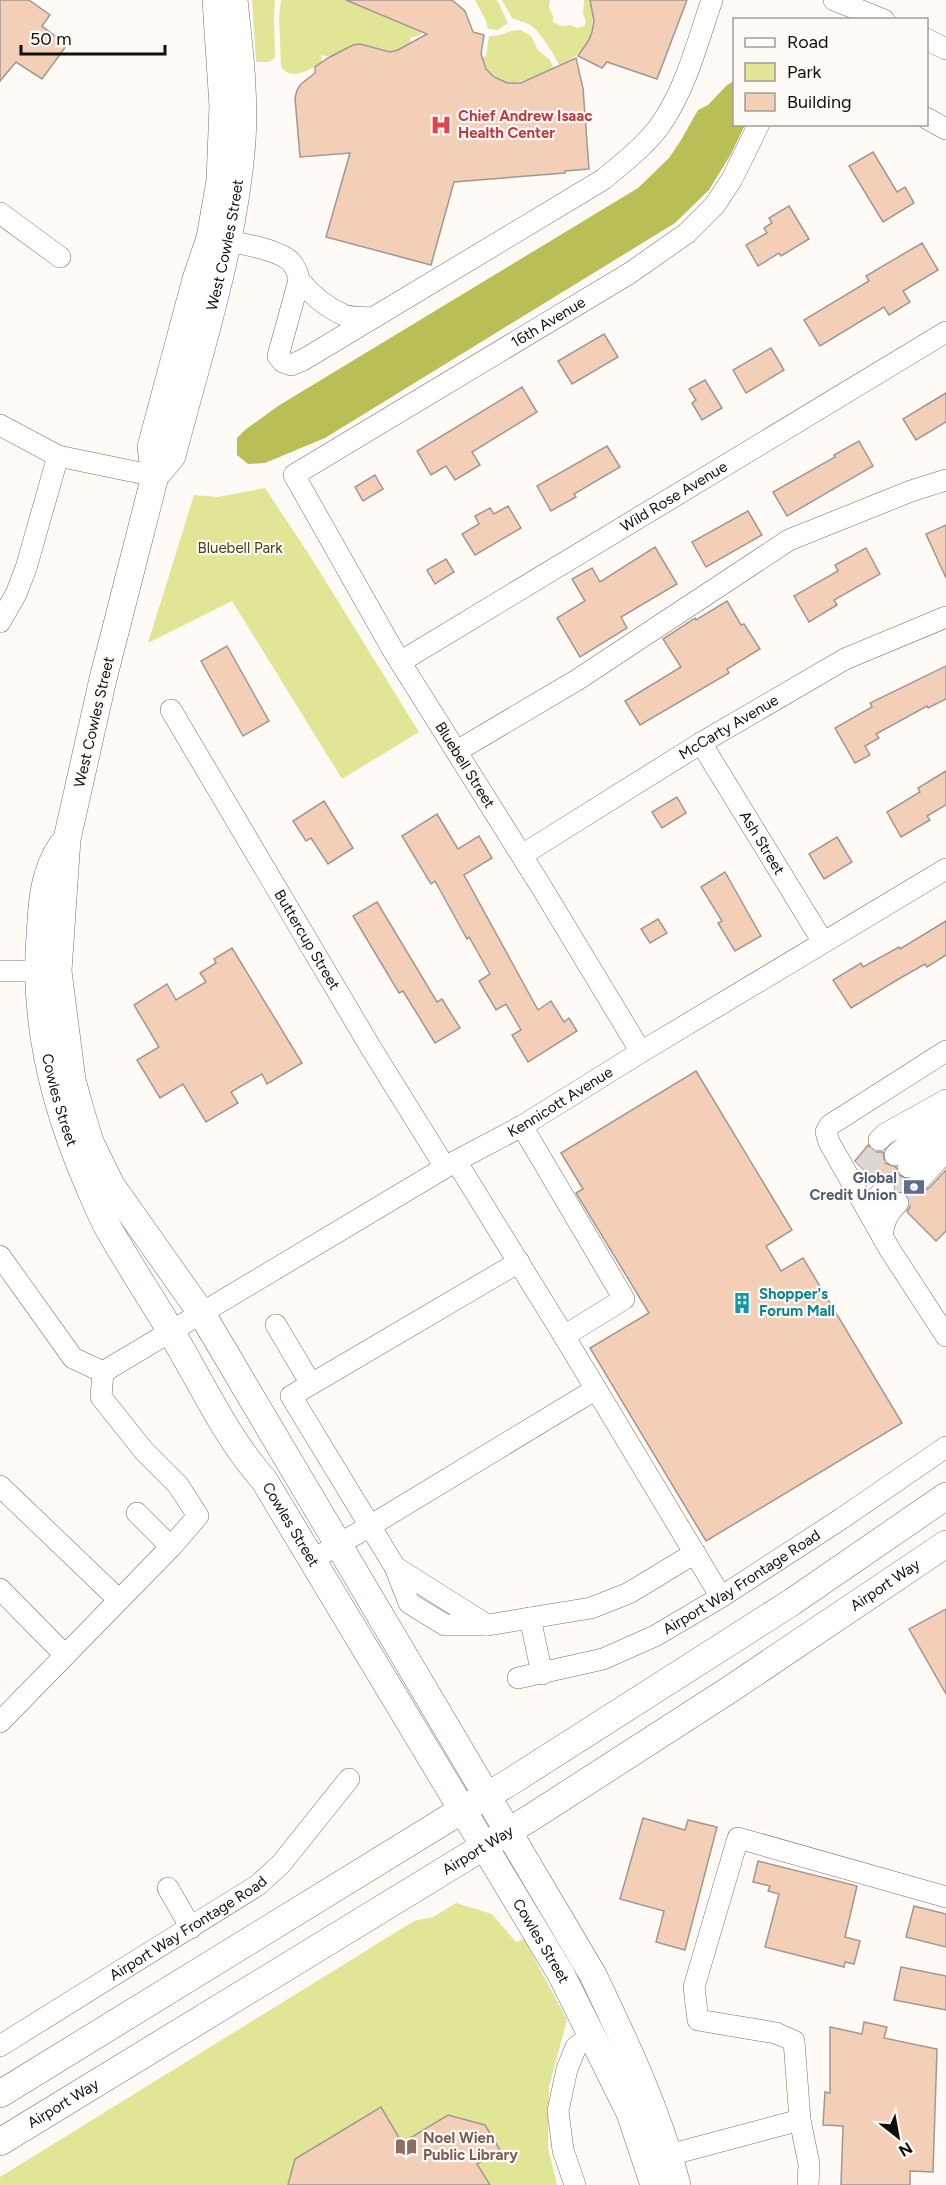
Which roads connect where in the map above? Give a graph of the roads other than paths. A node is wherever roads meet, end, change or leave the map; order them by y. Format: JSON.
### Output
{"nodes":[{"id":1,"x":216,"y":0,"type":"edge"},
{"id":2,"x":234,"y":0,"type":"edge"},
{"id":3,"x":712,"y":0,"type":"edge"},
{"id":4,"x":834,"y":0,"type":"edge"},
{"id":5,"x":879,"y":18,"type":"edge"},
{"id":6,"x":928,"y":40,"type":"edge"},
{"id":7,"x":946,"y":49,"type":"edge"},
{"id":8,"x":928,"y":119,"type":"edge"},
{"id":9,"x":758,"y":126,"type":"edge"},
{"id":10,"x":946,"y":129,"type":"edge"},
{"id":11,"x":1,"y":216,"type":"edge"},
{"id":12,"x":219,"y":239,"type":"junction"},
{"id":13,"x":60,"y":257,"type":"dead end"},
{"id":14,"x":299,"y":280,"type":"junction"},
{"id":15,"x":372,"y":318,"type":"junction"},
{"id":16,"x":946,"y":332,"type":"edge"},
{"id":17,"x":0,"y":425,"type":"edge"},
{"id":18,"x":58,"y":456,"type":"junction"},
{"id":19,"x":294,"y":475,"type":"joint"},
{"id":20,"x":155,"y":476,"type":"junction"},
{"id":21,"x":946,"y":480,"type":"edge"},
{"id":22,"x":946,"y":617,"type":"edge"},
{"id":23,"x":0,"y":622,"type":"edge"},
{"id":24,"x":400,"y":662,"type":"junction"},
{"id":25,"x":171,"y":710,"type":"dead end"},
{"id":26,"x":701,"y":743,"type":"junction"},
{"id":27,"x":457,"y":752,"type":"junction"},
{"id":28,"x":522,"y":855,"type":"junction"},
{"id":29,"x":946,"y":868,"type":"edge"},
{"id":30,"x":823,"y":942,"type":"junction"},
{"id":31,"x":0,"y":971,"type":"edge"},
{"id":32,"x":48,"y":971,"type":"junction"},
{"id":33,"x":946,"y":1051,"type":"edge"},
{"id":34,"x":641,"y":1052,"type":"junction"},
{"id":35,"x":946,"y":1100,"type":"edge"},
{"id":36,"x":946,"y":1110,"type":"edge"},
{"id":37,"x":522,"y":1126,"type":"junction"},
{"id":38,"x":946,"y":1130,"type":"edge"},
{"id":39,"x":946,"y":1140,"type":"edge"},
{"id":40,"x":946,"y":1151,"type":"edge"},
{"id":41,"x":900,"y":1160,"type":"junction"},
{"id":42,"x":451,"y":1164,"type":"junction"},
{"id":43,"x":0,"y":1256,"type":"edge"},
{"id":44,"x":519,"y":1262,"type":"junction"},
{"id":45,"x":202,"y":1314,"type":"junction"},
{"id":46,"x":276,"y":1325,"type":"dead end"},
{"id":47,"x":171,"y":1331,"type":"junction"},
{"id":48,"x":564,"y":1336,"type":"junction"},
{"id":49,"x":946,"y":1336,"type":"edge"},
{"id":50,"x":103,"y":1372,"type":"junction"},
{"id":51,"x":311,"y":1384,"type":"junction"},
{"id":52,"x":596,"y":1389,"type":"junction"},
{"id":53,"x":946,"y":1447,"type":"edge"},
{"id":54,"x":0,"y":1486,"type":"edge"},
{"id":55,"x":946,"y":1496,"type":"edge"},
{"id":56,"x":137,"y":1513,"type":"dead end"},
{"id":57,"x":370,"y":1526,"type":"junction"},
{"id":58,"x":338,"y":1544,"type":"junction"},
{"id":59,"x":946,"y":1544,"type":"edge"},
{"id":60,"x":171,"y":1547,"type":"junction"},
{"id":61,"x":695,"y":1553,"type":"junction"},
{"id":62,"x":312,"y":1560,"type":"junction"},
{"id":63,"x":0,"y":1589,"type":"edge"},
{"id":64,"x":721,"y":1597,"type":"junction"},
{"id":65,"x":119,"y":1600,"type":"junction"},
{"id":66,"x":530,"y":1618,"type":"junction"},
{"id":67,"x":65,"y":1655,"type":"junction"},
{"id":68,"x":542,"y":1674,"type":"junction"},
{"id":69,"x":518,"y":1678,"type":"dead end"},
{"id":70,"x":0,"y":1722,"type":"edge"},
{"id":71,"x":350,"y":1779,"type":"dead end"},
{"id":72,"x":487,"y":1796,"type":"junction"},
{"id":73,"x":462,"y":1810,"type":"junction"},
{"id":74,"x":508,"y":1831,"type":"junction"},
{"id":75,"x":484,"y":1846,"type":"junction"},
{"id":76,"x":168,"y":1888,"type":"dead end"},
{"id":77,"x":946,"y":1897,"type":"edge"},
{"id":78,"x":191,"y":1928,"type":"junction"},
{"id":79,"x":592,"y":2036,"type":"junction"},
{"id":80,"x":0,"y":2046,"type":"edge"},
{"id":81,"x":0,"y":2094,"type":"edge"},
{"id":82,"x":800,"y":2120,"type":"junction"},
{"id":83,"x":0,"y":2142,"type":"edge"},
{"id":84,"x":657,"y":2168,"type":"edge"},
{"id":85,"x":575,"y":2185,"type":"edge"},
{"id":86,"x":677,"y":2185,"type":"edge"},
{"id":87,"x":808,"y":2185,"type":"edge"}],
"edges":[{"from":1,"to":12,"type":"main road","name":"West Cowles Street"},
{"from":2,"to":12,"type":"main road","name":"West Cowles Street"},
{"from":3,"to":15,"type":"street"},
{"from":4,"to":5,"type":"street"},
{"from":6,"to":7,"type":"street"},
{"from":8,"to":10,"type":"street"},
{"from":9,"to":19,"type":"street","name":"16th Avenue"},
{"from":11,"to":13,"type":"street"},
{"from":12,"to":14,"type":"street"},
{"from":12,"to":20,"type":"main road","name":"West Cowles Street"},
{"from":14,"to":15,"type":"street"},
{"from":14,"to":15,"type":"street"},
{"from":16,"to":24,"type":"street","name":"Wild Rose Avenue"},
{"from":17,"to":18,"type":"street"},
{"from":18,"to":20,"type":"street"},
{"from":18,"to":23,"type":"street"},
{"from":19,"to":24,"type":"street","name":"Bluebell Street"},
{"from":20,"to":32,"type":"main road","name":"West Cowles Street"},
{"from":21,"to":27,"type":"street"},
{"from":22,"to":26,"type":"street","name":"McCarty Avenue"},
{"from":24,"to":27,"type":"street","name":"Bluebell Street"},
{"from":25,"to":42,"type":"street","name":"Buttercup Street"},
{"from":26,"to":28,"type":"street","name":"McCarty Avenue"},
{"from":26,"to":30,"type":"street","name":"Ash Street"},
{"from":27,"to":28,"type":"street","name":"Bluebell Street"},
{"from":28,"to":34,"type":"street","name":"Bluebell Street"},
{"from":29,"to":30,"type":"street","name":"Kennicott Avenue"},
{"from":30,"to":34,"type":"street","name":"Kennicott Avenue"},
{"from":31,"to":32,"type":"street"},
{"from":32,"to":45,"type":"main road","name":"Cowles Street"},
{"from":32,"to":47,"type":"main road","name":"Cowles Street"},
{"from":33,"to":49,"type":"street"},
{"from":34,"to":37,"type":"street","name":"Kennicott Avenue"},
{"from":35,"to":41,"type":"street"},
{"from":36,"to":41,"type":"street"},
{"from":37,"to":42,"type":"street","name":"Kennicott Avenue"},
{"from":37,"to":48,"type":"street"},
{"from":38,"to":41,"type":"street"},
{"from":39,"to":41,"type":"street"},
{"from":40,"to":41,"type":"street"},
{"from":42,"to":44,"type":"street","name":"Buttercup Street"},
{"from":42,"to":45,"type":"street","name":"Kennicott Avenue"},
{"from":43,"to":50,"type":"street"},
{"from":44,"to":48,"type":"street","name":"Buttercup Street"},
{"from":44,"to":51,"type":"street"},
{"from":45,"to":47,"type":"street","name":"Kennicott Avenue"},
{"from":45,"to":58,"type":"main road","name":"Cowles Street"},
{"from":46,"to":51,"type":"street"},
{"from":47,"to":50,"type":"street","name":"Kennicott Avenue"},
{"from":47,"to":62,"type":"main road","name":"Cowles Street"},
{"from":48,"to":52,"type":"street","name":"Buttercup Street"},
{"from":50,"to":60,"type":"street"},
{"from":51,"to":57,"type":"street"},
{"from":52,"to":57,"type":"street"},
{"from":52,"to":61,"type":"street","name":"Buttercup Street"},
{"from":53,"to":64,"type":"street","name":"Airport Way Frontage Road"},
{"from":54,"to":65,"type":"street"},
{"from":55,"to":72,"type":"main road"},
{"from":56,"to":60,"type":"street"},
{"from":57,"to":58,"type":"street"},
{"from":57,"to":66,"type":"street"},
{"from":58,"to":62,"type":"street"},
{"from":58,"to":72,"type":"main road","name":"Cowles Street"},
{"from":59,"to":74,"type":"main road","name":"Airport Way"},
{"from":60,"to":65,"type":"street"},
{"from":61,"to":64,"type":"street","name":"Buttercup Street"},
{"from":61,"to":66,"type":"street"},
{"from":62,"to":73,"type":"main road","name":"Cowles Street"},
{"from":63,"to":67,"type":"street"},
{"from":64,"to":68,"type":"street","name":"Airport Way Frontage Road"},
{"from":65,"to":67,"type":"street"},
{"from":66,"to":68,"type":"street"},
{"from":67,"to":70,"type":"street"},
{"from":68,"to":69,"type":"street","name":"Airport Way Frontage Road"},
{"from":71,"to":78,"type":"street","name":"Airport Way Frontage Road"},
{"from":72,"to":73,"type":"main road"},
{"from":72,"to":74,"type":"main road","name":"Cowles Street"},
{"from":73,"to":75,"type":"main road","name":"Cowles Street"},
{"from":73,"to":81,"type":"main road"},
{"from":74,"to":75,"type":"main road","name":"Airport Way"},
{"from":74,"to":84,"type":"main road","name":"Cowles Street"},
{"from":75,"to":79,"type":"main road","name":"Cowles Street"},
{"from":75,"to":83,"type":"main road","name":"Airport Way"},
{"from":76,"to":78,"type":"street"},
{"from":77,"to":82,"type":"street"},
{"from":78,"to":80,"type":"street","name":"Airport Way Frontage Road"},
{"from":79,"to":84,"type":"main road","name":"Cowles Street"},
{"from":79,"to":85,"type":"street"},
{"from":82,"to":84,"type":"street"},
{"from":82,"to":87,"type":"street"},
{"from":84,"to":86,"type":"main road","name":"Cowles Street"}]}
